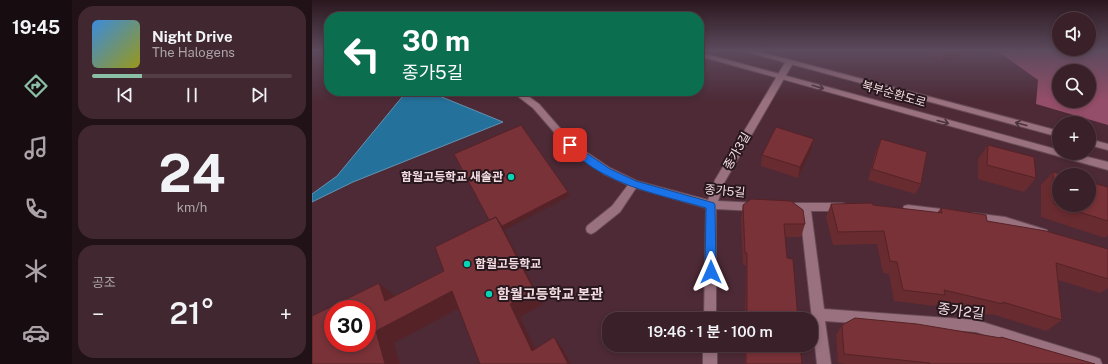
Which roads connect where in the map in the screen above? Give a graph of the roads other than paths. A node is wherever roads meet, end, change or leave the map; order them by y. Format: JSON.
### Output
{"nodes":[{"id":1,"x":747,"y":67,"type":"edge"},
{"id":2,"x":786,"y":67,"type":"edge"},
{"id":3,"x":808,"y":67,"type":"edge"},
{"id":4,"x":780,"y":76,"type":"junction"},
{"id":5,"x":522,"y":96,"type":"edge"},
{"id":6,"x":1052,"y":132,"type":"edge"},
{"id":7,"x":1096,"y":144,"type":"edge"},
{"id":8,"x":1108,"y":147,"type":"edge"},
{"id":9,"x":1052,"y":151,"type":"edge"},
{"id":10,"x":1085,"y":160,"type":"edge"},
{"id":11,"x":1108,"y":166,"type":"edge"},
{"id":12,"x":634,"y":184,"type":"junction"},
{"id":13,"x":711,"y":205,"type":"junction"},
{"id":14,"x":851,"y":207,"type":"edge"},
{"id":15,"x":804,"y":208,"type":"junction"},
{"id":16,"x":898,"y":208,"type":"edge"},
{"id":17,"x":591,"y":229,"type":"dead end"},
{"id":18,"x":1057,"y":237,"type":"edge"},
{"id":19,"x":710,"y":312,"type":"edge"},
{"id":20,"x":819,"y":315,"type":"junction"},
{"id":21,"x":710,"y":352,"type":"edge"},
{"id":22,"x":710,"y":364,"type":"edge"},
{"id":23,"x":824,"y":364,"type":"edge"},
{"id":24,"x":1095,"y":364,"type":"edge"}],
"edges":[{"from":1,"to":4,"type":"street","name":"북부순환도로"},
{"from":2,"to":4,"type":"street","name":"종가3길"},
{"from":6,"to":3,"type":"street","name":"북부순환도로","one_way":true},
{"from":4,"to":9,"type":"street","name":"북부순환도로","one_way":true},
{"from":4,"to":13,"type":"street","name":"종가3길"},
{"from":5,"to":12,"type":"street","name":"종가5길"},
{"from":7,"to":8,"type":"street"},
{"from":10,"to":11,"type":"street","name":"북부순환도로"},
{"from":12,"to":13,"type":"street","name":"종가5길"},
{"from":12,"to":17,"type":"street"},
{"from":13,"to":15,"type":"street","name":"종가5길"},
{"from":13,"to":19,"type":"street","name":"종가3길"},
{"from":14,"to":15,"type":"street","name":"종가5길"},
{"from":15,"to":20,"type":"street"},
{"from":16,"to":18,"type":"street"},
{"from":20,"to":23,"type":"street"},
{"from":20,"to":24,"type":"street","name":"종가2길"},
{"from":21,"to":22,"type":"street"}]}
